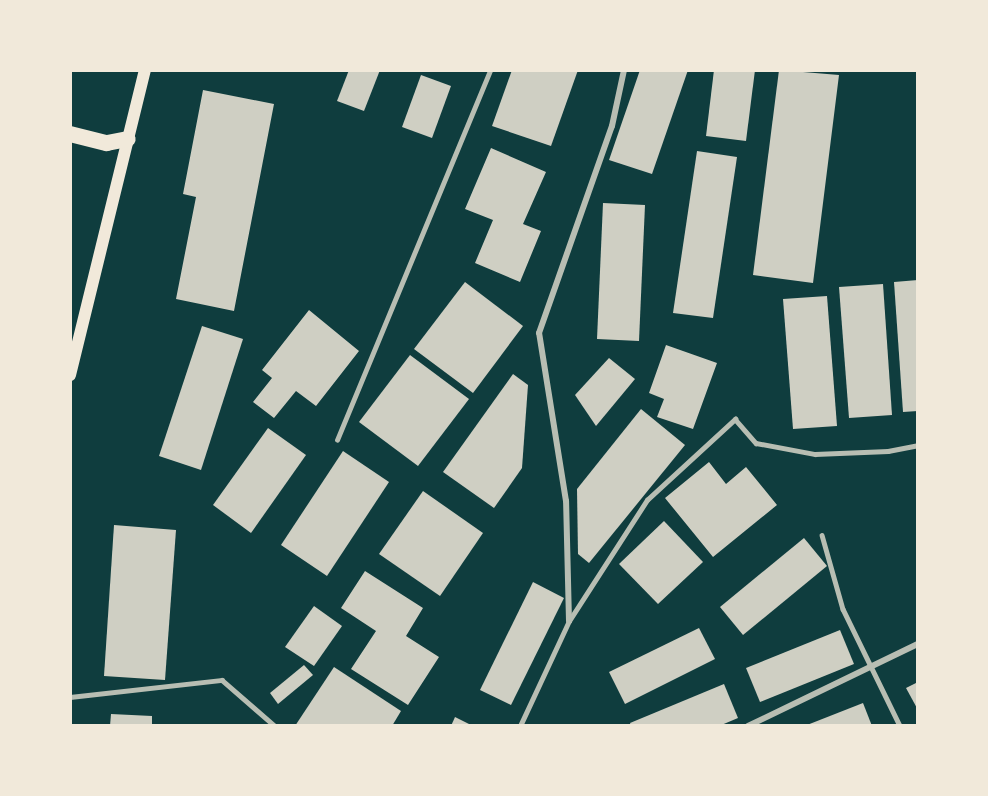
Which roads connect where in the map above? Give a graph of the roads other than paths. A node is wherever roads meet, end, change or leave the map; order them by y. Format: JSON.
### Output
{"nodes":[{"id":1,"x":145,"y":70,"type":"edge"},
{"id":2,"x":490,"y":70,"type":"edge"},
{"id":3,"x":624,"y":70,"type":"edge"},
{"id":4,"x":70,"y":134,"type":"edge"},
{"id":5,"x":128,"y":139,"type":"junction"},
{"id":6,"x":70,"y":375,"type":"edge"},
{"id":7,"x":337,"y":440,"type":"dead end"},
{"id":8,"x":918,"y":445,"type":"edge"},
{"id":9,"x":822,"y":535,"type":"dead end"},
{"id":10,"x":569,"y":621,"type":"junction"},
{"id":11,"x":918,"y":644,"type":"edge"},
{"id":12,"x":870,"y":669,"type":"junction"},
{"id":13,"x":70,"y":697,"type":"edge"},
{"id":14,"x":275,"y":726,"type":"edge"},
{"id":15,"x":520,"y":726,"type":"edge"},
{"id":16,"x":748,"y":726,"type":"edge"},
{"id":17,"x":900,"y":726,"type":"edge"}],
"edges":[{"from":1,"to":5,"type":"main road"},
{"from":2,"to":7,"type":"lane"},
{"from":3,"to":10,"type":"street"},
{"from":4,"to":5,"type":"highway"},
{"from":5,"to":6,"type":"main road"},
{"from":8,"to":10,"type":"lane"},
{"from":9,"to":12,"type":"lane"},
{"from":10,"to":15,"type":"lane"},
{"from":11,"to":12,"type":"street"},
{"from":12,"to":16,"type":"street"},
{"from":12,"to":17,"type":"lane"},
{"from":13,"to":14,"type":"lane"}]}
